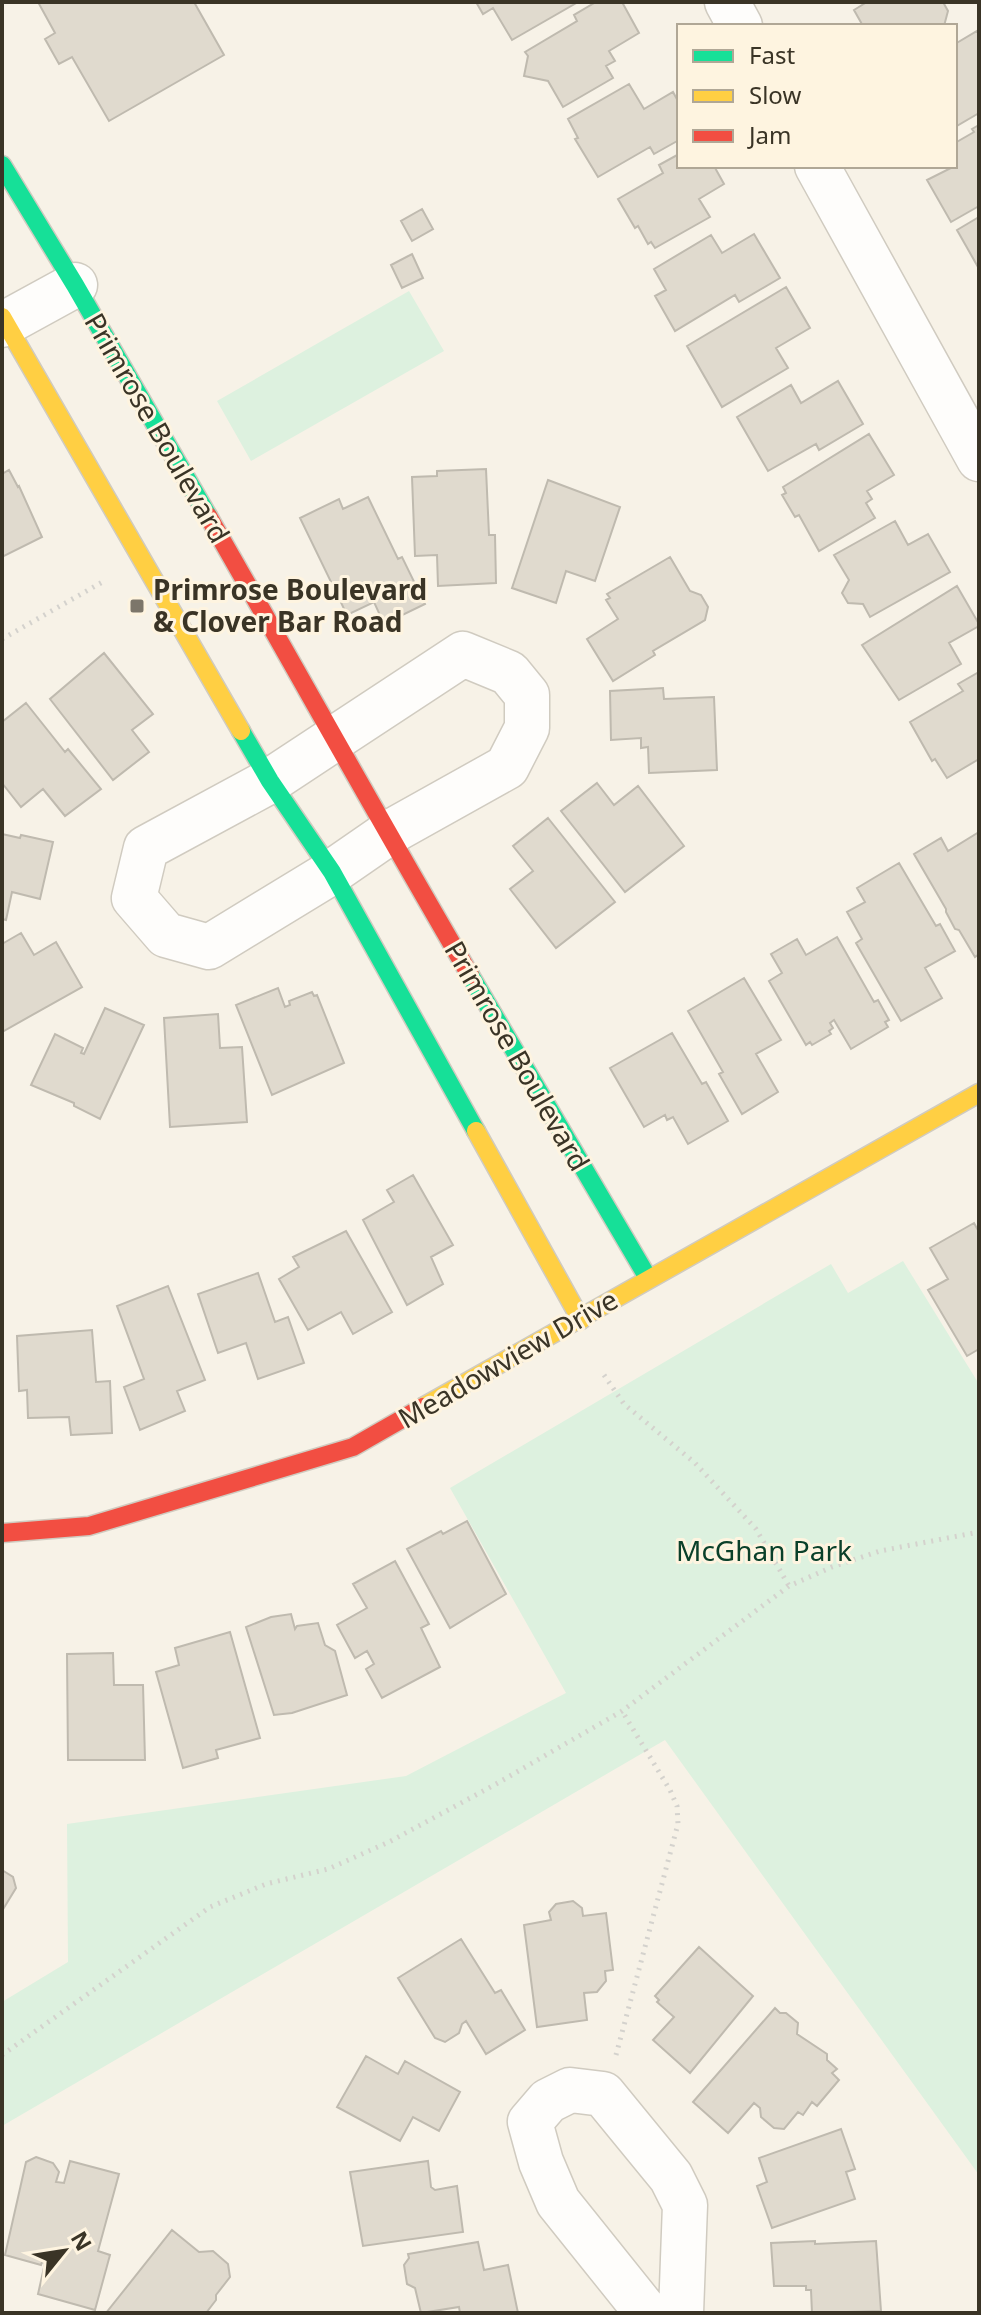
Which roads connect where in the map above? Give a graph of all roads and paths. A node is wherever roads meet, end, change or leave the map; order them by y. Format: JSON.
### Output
{"nodes":[{"id":1,"x":727,"y":2,"type":"edge"},
{"id":2,"x":739,"y":24,"type":"edge"},
{"id":3,"x":818,"y":168,"type":"edge"},
{"id":4,"x":8,"y":191,"type":"edge"},
{"id":5,"x":75,"y":285,"type":"junction"},
{"id":6,"x":3,"y":321,"type":"edge"},
{"id":7,"x":979,"y":459,"type":"edge"},
{"id":8,"x":144,"y":559,"type":"junction"},
{"id":9,"x":2,"y":639,"type":"edge"},
{"id":10,"x":335,"y":737,"type":"junction"},
{"id":11,"x":270,"y":781,"type":"junction"},
{"id":12,"x":387,"y":834,"type":"junction"},
{"id":13,"x":332,"y":872,"type":"junction"},
{"id":14,"x":979,"y":1093,"type":"edge"},
{"id":15,"x":648,"y":1278,"type":"junction"},
{"id":16,"x":581,"y":1320,"type":"junction"},
{"id":17,"x":604,"y":1375,"type":"dead end"},
{"id":18,"x":979,"y":1532,"type":"edge"},
{"id":19,"x":2,"y":1533,"type":"edge"},
{"id":20,"x":789,"y":1586,"type":"junction"},
{"id":21,"x":622,"y":1711,"type":"junction"},
{"id":22,"x":2,"y":2055,"type":"edge"},
{"id":23,"x":614,"y":2059,"type":"dead end"},
{"id":24,"x":647,"y":2313,"type":"edge"},
{"id":25,"x":681,"y":2313,"type":"edge"}],
"edges":[{"from":1,"to":2,"type":"street"},
{"from":3,"to":7,"type":"street"},
{"from":4,"to":5,"type":"street","name":"Primrose Boulevard"},
{"from":5,"to":6,"type":"street","name":"Primrose Boulevard"},
{"from":5,"to":10,"type":"street","name":"Primrose Boulevard"},
{"from":6,"to":8,"type":"street","name":"Primrose Boulevard"},
{"from":8,"to":9,"type":"path"},
{"from":8,"to":11,"type":"street","name":"Primrose Boulevard"},
{"from":10,"to":11,"type":"street"},
{"from":10,"to":12,"type":"street","name":"Primrose Boulevard"},
{"from":10,"to":12,"type":"street"},
{"from":11,"to":13,"type":"street","name":"Primrose Boulevard"},
{"from":11,"to":13,"type":"street"},
{"from":12,"to":13,"type":"street"},
{"from":12,"to":15,"type":"street","name":"Primrose Boulevard"},
{"from":13,"to":16,"type":"street","name":"Primrose Boulevard"},
{"from":14,"to":15,"type":"street","name":"Meadowview Drive"},
{"from":15,"to":16,"type":"street","name":"Meadowview Drive"},
{"from":16,"to":19,"type":"street","name":"Meadowview Drive"},
{"from":17,"to":20,"type":"path"},
{"from":18,"to":20,"type":"path"},
{"from":20,"to":21,"type":"path"},
{"from":21,"to":22,"type":"path"},
{"from":21,"to":23,"type":"path"},
{"from":24,"to":25,"type":"street"}]}
